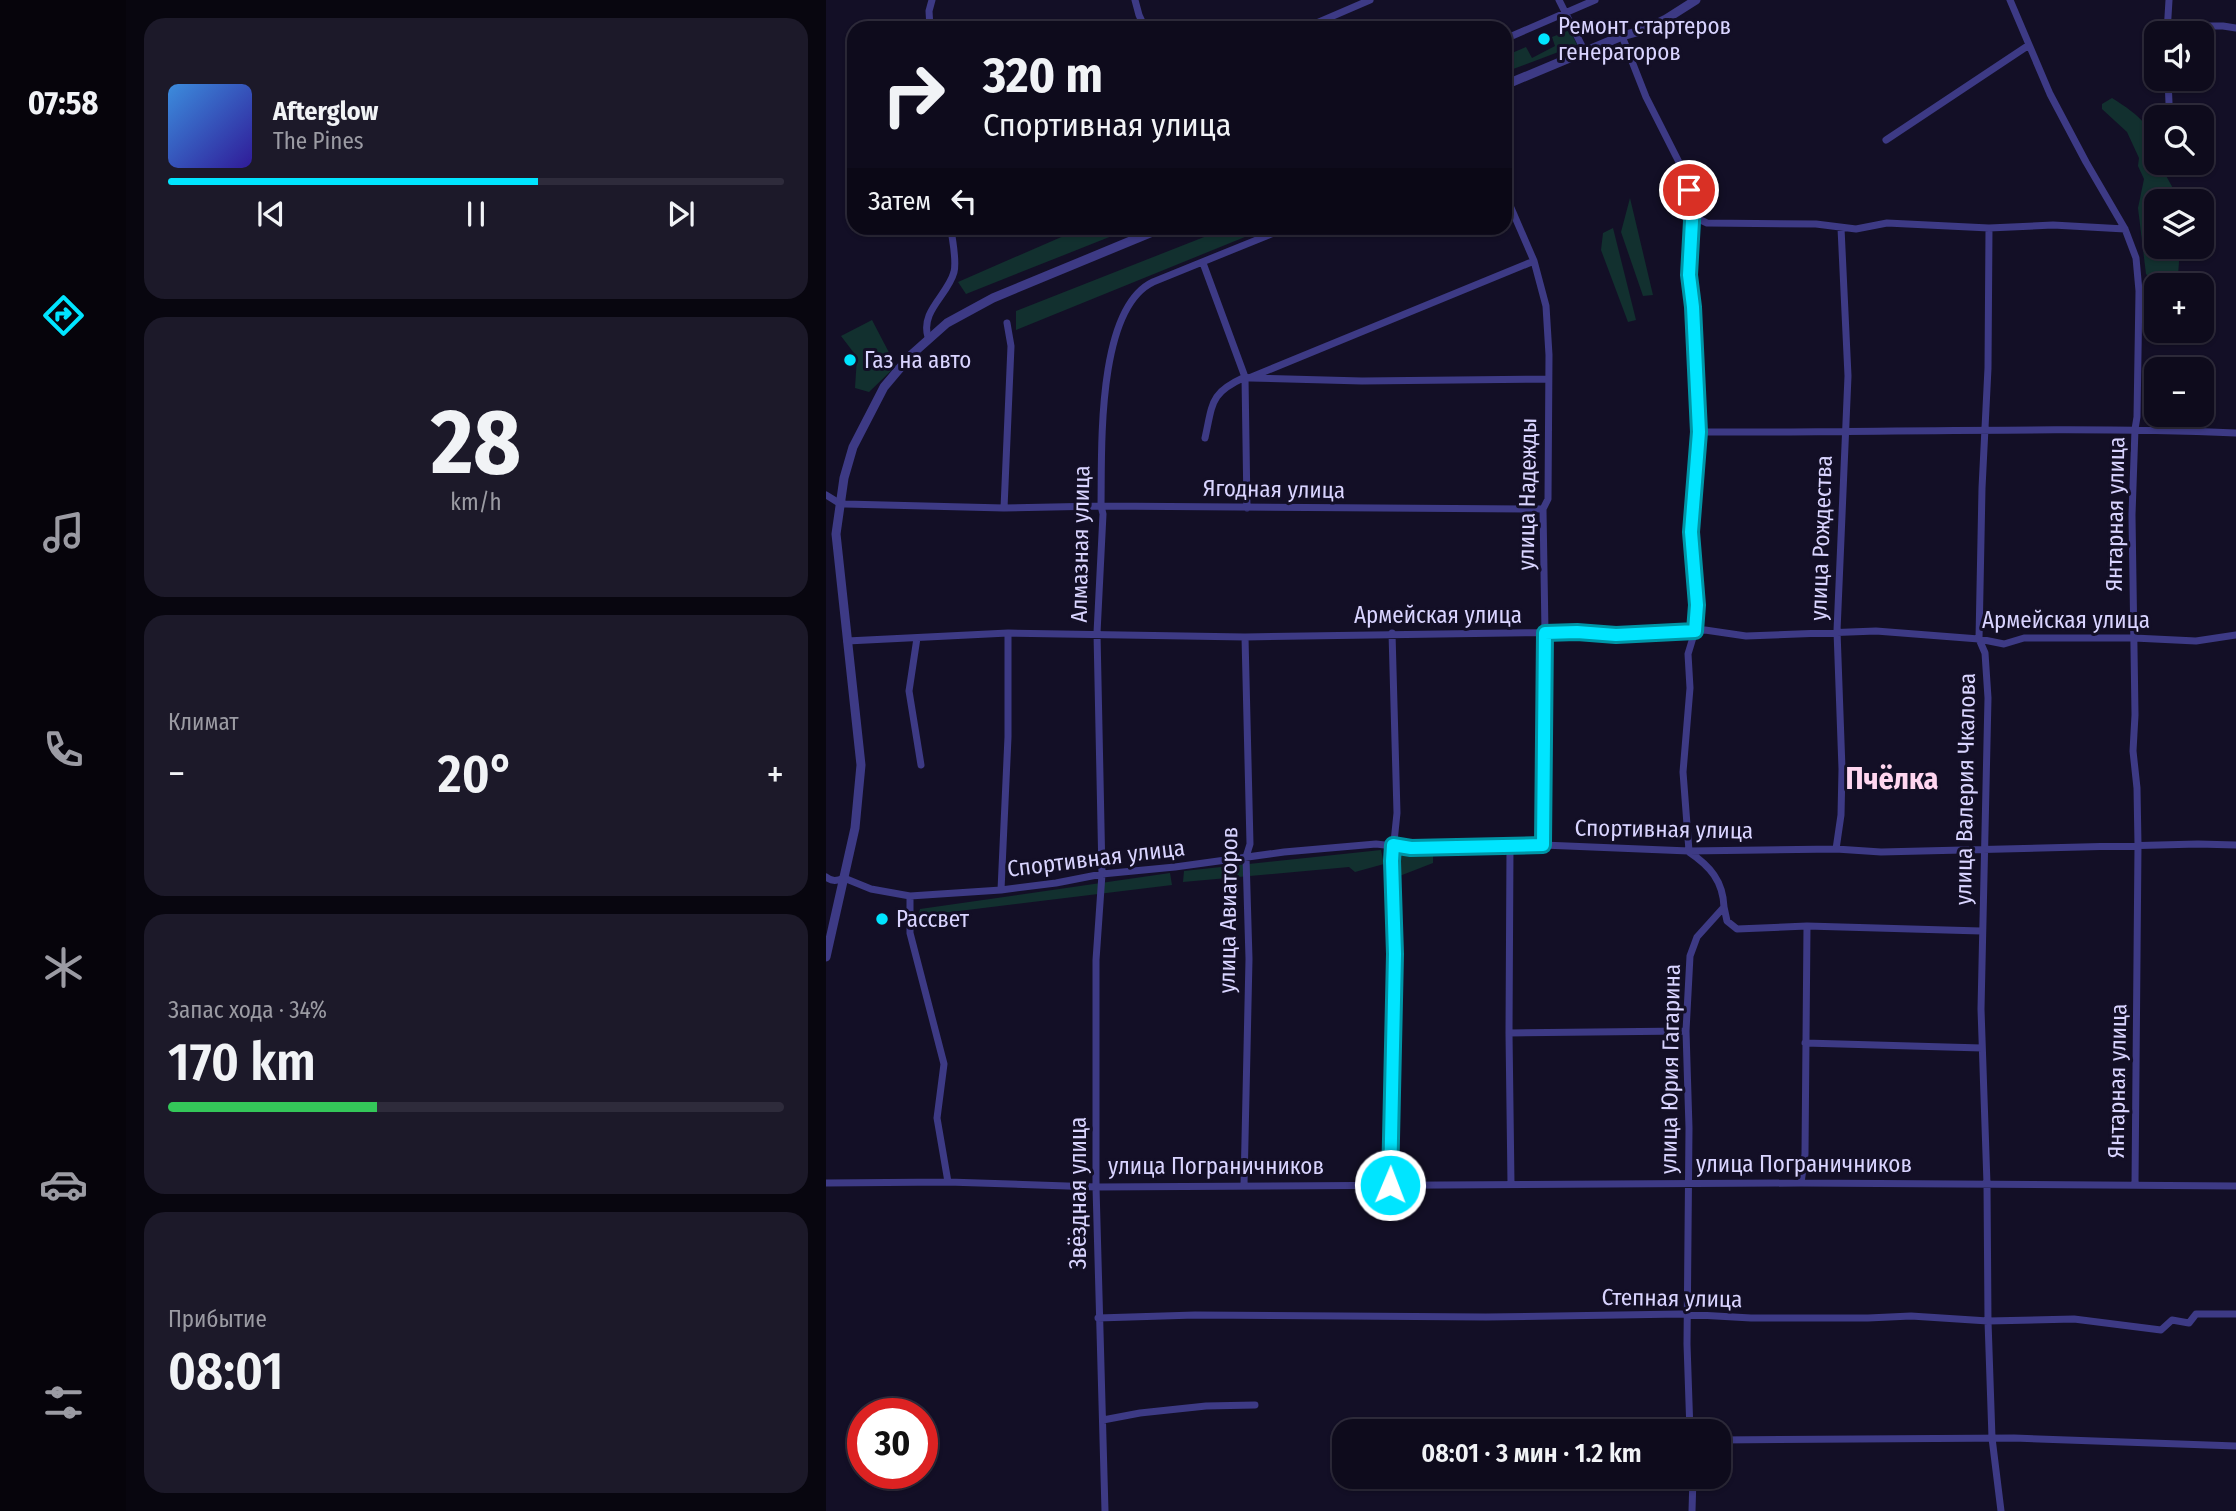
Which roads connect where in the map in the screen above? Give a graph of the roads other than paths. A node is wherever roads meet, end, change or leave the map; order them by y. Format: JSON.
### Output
{"nodes":[{"id":1,"x":932,"y":0,"type":"edge"},
{"id":2,"x":1135,"y":0,"type":"edge"},
{"id":3,"x":1370,"y":0,"type":"edge"},
{"id":4,"x":1559,"y":0,"type":"edge"},
{"id":5,"x":1595,"y":0,"type":"edge"},
{"id":6,"x":1696,"y":0,"type":"edge"},
{"id":7,"x":2011,"y":0,"type":"edge"},
{"id":8,"x":2169,"y":0,"type":"edge"},
{"id":9,"x":1566,"y":14,"type":"junction"},
{"id":10,"x":930,"y":21,"type":"edge"},
{"id":11,"x":1142,"y":21,"type":"edge"},
{"id":12,"x":1321,"y":21,"type":"edge"},
{"id":13,"x":2168,"y":21,"type":"edge"},
{"id":14,"x":2214,"y":28,"type":"edge"},
{"id":15,"x":2236,"y":28,"type":"edge"},
{"id":16,"x":1512,"y":36,"type":"edge"},
{"id":17,"x":1622,"y":36,"type":"junction"},
{"id":18,"x":2029,"y":44,"type":"junction"},
{"id":19,"x":1584,"y":52,"type":"junction"},
{"id":20,"x":1512,"y":82,"type":"edge"},
{"id":21,"x":2168,"y":91,"type":"edge"},
{"id":22,"x":2169,"y":103,"type":"dead end"},
{"id":23,"x":1886,"y":140,"type":"dead end"},
{"id":24,"x":1512,"y":210,"type":"edge"},
{"id":25,"x":1692,"y":216,"type":"junction"},
{"id":26,"x":1841,"y":228,"type":"junction"},
{"id":27,"x":1989,"y":228,"type":"junction"},
{"id":28,"x":2125,"y":229,"type":"junction"},
{"id":29,"x":951,"y":235,"type":"edge"},
{"id":30,"x":1145,"y":235,"type":"edge"},
{"id":31,"x":1269,"y":235,"type":"edge"},
{"id":32,"x":1534,"y":261,"type":"junction"},
{"id":33,"x":1203,"y":263,"type":"junction"},
{"id":34,"x":1007,"y":323,"type":"dead end"},
{"id":35,"x":928,"y":337,"type":"junction"},
{"id":36,"x":1247,"y":377,"type":"junction"},
{"id":37,"x":1548,"y":379,"type":"junction"},
{"id":38,"x":1987,"y":429,"type":"junction"},
{"id":39,"x":2134,"y":429,"type":"junction"},
{"id":40,"x":1699,"y":432,"type":"junction"},
{"id":41,"x":1845,"y":433,"type":"junction"},
{"id":42,"x":2236,"y":433,"type":"edge"},
{"id":43,"x":1205,"y":438,"type":"dead end"},
{"id":44,"x":826,"y":495,"type":"edge"},
{"id":45,"x":839,"y":503,"type":"junction"},
{"id":46,"x":1101,"y":506,"type":"junction"},
{"id":47,"x":1004,"y":508,"type":"junction"},
{"id":48,"x":1247,"y":508,"type":"junction"},
{"id":49,"x":1543,"y":509,"type":"junction"},
{"id":50,"x":1695,"y":631,"type":"junction"},
{"id":51,"x":1837,"y":631,"type":"junction"},
{"id":52,"x":1097,"y":633,"type":"junction"},
{"id":53,"x":1392,"y":633,"type":"junction"},
{"id":54,"x":1545,"y":633,"type":"junction"},
{"id":55,"x":1009,"y":634,"type":"junction"},
{"id":56,"x":2236,"y":635,"type":"edge"},
{"id":57,"x":1245,"y":637,"type":"junction"},
{"id":58,"x":917,"y":638,"type":"junction"},
{"id":59,"x":2134,"y":638,"type":"junction"},
{"id":60,"x":1979,"y":639,"type":"junction"},
{"id":61,"x":847,"y":641,"type":"junction"},
{"id":62,"x":921,"y":765,"type":"dead end"},
{"id":63,"x":1393,"y":845,"type":"junction"},
{"id":64,"x":1543,"y":845,"type":"junction"},
{"id":65,"x":2138,"y":845,"type":"junction"},
{"id":66,"x":2236,"y":845,"type":"edge"},
{"id":67,"x":1510,"y":847,"type":"junction"},
{"id":68,"x":1836,"y":849,"type":"junction"},
{"id":69,"x":1984,"y":850,"type":"junction"},
{"id":70,"x":1689,"y":851,"type":"junction"},
{"id":71,"x":1246,"y":857,"type":"junction"},
{"id":72,"x":1102,"y":874,"type":"junction"},
{"id":73,"x":844,"y":878,"type":"junction"},
{"id":74,"x":827,"y":880,"type":"edge"},
{"id":75,"x":1001,"y":890,"type":"junction"},
{"id":76,"x":910,"y":896,"type":"junction"},
{"id":77,"x":1724,"y":906,"type":"junction"},
{"id":78,"x":1807,"y":926,"type":"junction"},
{"id":79,"x":1981,"y":930,"type":"junction"},
{"id":80,"x":827,"y":951,"type":"edge"},
{"id":81,"x":1686,"y":1031,"type":"junction"},
{"id":82,"x":1509,"y":1033,"type":"junction"},
{"id":83,"x":1805,"y":1043,"type":"junction"},
{"id":84,"x":1982,"y":1048,"type":"junction"},
{"id":85,"x":948,"y":1182,"type":"junction"},
{"id":86,"x":1687,"y":1183,"type":"junction"},
{"id":87,"x":1801,"y":1183,"type":"junction"},
{"id":88,"x":826,"y":1184,"type":"edge"},
{"id":89,"x":1511,"y":1184,"type":"junction"},
{"id":90,"x":1987,"y":1184,"type":"junction"},
{"id":91,"x":2135,"y":1184,"type":"junction"},
{"id":92,"x":1244,"y":1185,"type":"junction"},
{"id":93,"x":1390,"y":1185,"type":"junction"},
{"id":94,"x":2236,"y":1186,"type":"edge"},
{"id":95,"x":1096,"y":1187,"type":"junction"},
{"id":96,"x":2236,"y":1314,"type":"edge"},
{"id":97,"x":1687,"y":1315,"type":"junction"},
{"id":98,"x":1098,"y":1318,"type":"junction"},
{"id":99,"x":1988,"y":1321,"type":"junction"},
{"id":100,"x":1255,"y":1405,"type":"dead end"},
{"id":101,"x":1690,"y":1419,"type":"edge"},
{"id":102,"x":1104,"y":1420,"type":"junction"},
{"id":103,"x":1992,"y":1438,"type":"junction"},
{"id":104,"x":1731,"y":1440,"type":"edge"},
{"id":105,"x":2236,"y":1446,"type":"edge"},
{"id":106,"x":1693,"y":1489,"type":"edge"},
{"id":107,"x":1104,"y":1511,"type":"edge"},
{"id":108,"x":1692,"y":1511,"type":"edge"},
{"id":109,"x":2001,"y":1511,"type":"edge"}],
"edges":[{"from":1,"to":10,"type":"street"},
{"from":2,"to":11,"type":"street"},
{"from":3,"to":12,"type":"street"},
{"from":4,"to":9,"type":"street"},
{"from":5,"to":9,"type":"street"},
{"from":6,"to":17,"type":"street"},
{"from":7,"to":18,"type":"street","name":"Янтарная улица"},
{"from":8,"to":13,"type":"street"},
{"from":9,"to":16,"type":"street"},
{"from":9,"to":19,"type":"street"},
{"from":14,"to":15,"type":"street"},
{"from":17,"to":19,"type":"street"},
{"from":17,"to":25,"type":"street"},
{"from":18,"to":23,"type":"street"},
{"from":18,"to":28,"type":"street","name":"Янтарная улица"},
{"from":19,"to":20,"type":"street"},
{"from":21,"to":22,"type":"street"},
{"from":24,"to":32,"type":"street","name":"улица Надежды"},
{"from":25,"to":26,"type":"street"},
{"from":25,"to":40,"type":"street"},
{"from":26,"to":27,"type":"street"},
{"from":26,"to":41,"type":"street","name":"улица Рождества"},
{"from":27,"to":28,"type":"street"},
{"from":27,"to":38,"type":"street","name":"улица Валерия Чкалова"},
{"from":28,"to":39,"type":"street","name":"Янтарная улица"},
{"from":29,"to":35,"type":"street"},
{"from":30,"to":35,"type":"street"},
{"from":31,"to":33,"type":"street","name":"Алмазная улица"},
{"from":32,"to":36,"type":"street"},
{"from":32,"to":37,"type":"street","name":"улица Надежды"},
{"from":33,"to":36,"type":"street"},
{"from":33,"to":46,"type":"street","name":"Алмазная улица"},
{"from":34,"to":47,"type":"street"},
{"from":35,"to":45,"type":"street"},
{"from":36,"to":37,"type":"street"},
{"from":36,"to":43,"type":"street"},
{"from":36,"to":48,"type":"street"},
{"from":37,"to":49,"type":"street","name":"улица Надежды"},
{"from":38,"to":39,"type":"street"},
{"from":38,"to":41,"type":"street"},
{"from":38,"to":60,"type":"street","name":"улица Валерия Чкалова"},
{"from":39,"to":42,"type":"street"},
{"from":39,"to":59,"type":"street","name":"Янтарная улица"},
{"from":40,"to":41,"type":"street"},
{"from":40,"to":50,"type":"street"},
{"from":41,"to":51,"type":"street","name":"улица Рождества"},
{"from":44,"to":45,"type":"street"},
{"from":45,"to":47,"type":"street","name":"Ягодная улица"},
{"from":45,"to":61,"type":"street"},
{"from":46,"to":47,"type":"street","name":"Ягодная улица"},
{"from":46,"to":48,"type":"street","name":"Ягодная улица"},
{"from":46,"to":52,"type":"street","name":"Алмазная улица"},
{"from":48,"to":49,"type":"street","name":"Ягодная улица"},
{"from":49,"to":54,"type":"street","name":"улица Надежды"},
{"from":50,"to":51,"type":"street","name":"Армейская улица"},
{"from":50,"to":54,"type":"street","name":"Армейская улица"},
{"from":50,"to":70,"type":"street"},
{"from":51,"to":60,"type":"street","name":"Армейская улица"},
{"from":51,"to":68,"type":"street","name":"улица Рождества"},
{"from":52,"to":55,"type":"street","name":"Армейская улица"},
{"from":52,"to":57,"type":"street","name":"Армейская улица"},
{"from":52,"to":72,"type":"street","name":"Алмазная улица"},
{"from":53,"to":54,"type":"street","name":"Армейская улица"},
{"from":53,"to":57,"type":"street","name":"Армейская улица"},
{"from":53,"to":63,"type":"street"},
{"from":54,"to":64,"type":"street","name":"улица Надежды"},
{"from":55,"to":58,"type":"street","name":"Армейская улица"},
{"from":55,"to":75,"type":"street"},
{"from":56,"to":59,"type":"street","name":"Армейская улица"},
{"from":57,"to":71,"type":"street","name":"улица Авиаторов"},
{"from":58,"to":61,"type":"street","name":"Армейская улица"},
{"from":58,"to":62,"type":"street"},
{"from":59,"to":60,"type":"street","name":"Армейская улица"},
{"from":59,"to":65,"type":"street","name":"Янтарная улица"},
{"from":60,"to":69,"type":"street","name":"улица Валерия Чкалова"},
{"from":61,"to":73,"type":"street"},
{"from":63,"to":67,"type":"street","name":"Спортивная улица"},
{"from":63,"to":71,"type":"street","name":"Спортивная улица"},
{"from":63,"to":93,"type":"street"},
{"from":64,"to":67,"type":"street","name":"Спортивная улица"},
{"from":64,"to":70,"type":"street","name":"Спортивная улица"},
{"from":65,"to":66,"type":"street","name":"Спортивная улица"},
{"from":65,"to":69,"type":"street","name":"Спортивная улица"},
{"from":65,"to":91,"type":"street","name":"Янтарная улица"},
{"from":67,"to":82,"type":"street"},
{"from":68,"to":69,"type":"street","name":"Спортивная улица"},
{"from":68,"to":70,"type":"street","name":"Спортивная улица"},
{"from":69,"to":79,"type":"street","name":"улица Валерия Чкалова"},
{"from":70,"to":77,"type":"street"},
{"from":71,"to":72,"type":"street","name":"Спортивная улица"},
{"from":71,"to":92,"type":"street","name":"улица Авиаторов"},
{"from":72,"to":75,"type":"street","name":"Спортивная улица"},
{"from":72,"to":95,"type":"street","name":"Звёздная улица"},
{"from":73,"to":74,"type":"street"},
{"from":73,"to":76,"type":"street","name":"Спортивная улица"},
{"from":73,"to":80,"type":"street"},
{"from":75,"to":76,"type":"street","name":"Спортивная улица"},
{"from":76,"to":85,"type":"street"},
{"from":77,"to":78,"type":"street"},
{"from":77,"to":81,"type":"street","name":"улица Юрия Гагарина"},
{"from":78,"to":79,"type":"street"},
{"from":78,"to":83,"type":"street"},
{"from":79,"to":84,"type":"street","name":"улица Валерия Чкалова"},
{"from":81,"to":82,"type":"street"},
{"from":81,"to":86,"type":"street","name":"улица Юрия Гагарина"},
{"from":82,"to":89,"type":"street"},
{"from":83,"to":84,"type":"street"},
{"from":83,"to":87,"type":"street"},
{"from":84,"to":90,"type":"street","name":"улица Валерия Чкалова"},
{"from":85,"to":88,"type":"street","name":"улица Пограничников"},
{"from":85,"to":95,"type":"street","name":"улица Пограничников"},
{"from":86,"to":87,"type":"street","name":"улица Пограничников"},
{"from":86,"to":89,"type":"street","name":"улица Пограничников"},
{"from":86,"to":97,"type":"street","name":"улица Юрия Гагарина"},
{"from":87,"to":90,"type":"street","name":"улица Пограничников"},
{"from":89,"to":93,"type":"street","name":"улица Пограничников"},
{"from":90,"to":91,"type":"street","name":"улица Пограничников"},
{"from":90,"to":99,"type":"street","name":"улица Валерия Чкалова"},
{"from":91,"to":94,"type":"street","name":"улица Пограничников"},
{"from":92,"to":93,"type":"street","name":"улица Пограничников"},
{"from":92,"to":95,"type":"street","name":"улица Пограничников"},
{"from":95,"to":98,"type":"street","name":"Звёздная улица"},
{"from":96,"to":99,"type":"street","name":"Степная улица"},
{"from":97,"to":98,"type":"street","name":"Степная улица"},
{"from":97,"to":99,"type":"street","name":"Степная улица"},
{"from":97,"to":101,"type":"street","name":"улица Юрия Гагарина"},
{"from":98,"to":102,"type":"street","name":"Звёздная улица"},
{"from":99,"to":103,"type":"street","name":"улица Валерия Чкалова"},
{"from":100,"to":102,"type":"street"},
{"from":102,"to":107,"type":"street","name":"Звёздная улица"},
{"from":103,"to":104,"type":"street"},
{"from":103,"to":105,"type":"street"},
{"from":103,"to":109,"type":"street","name":"улица Валерия Чкалова"},
{"from":106,"to":108,"type":"street"}]}
